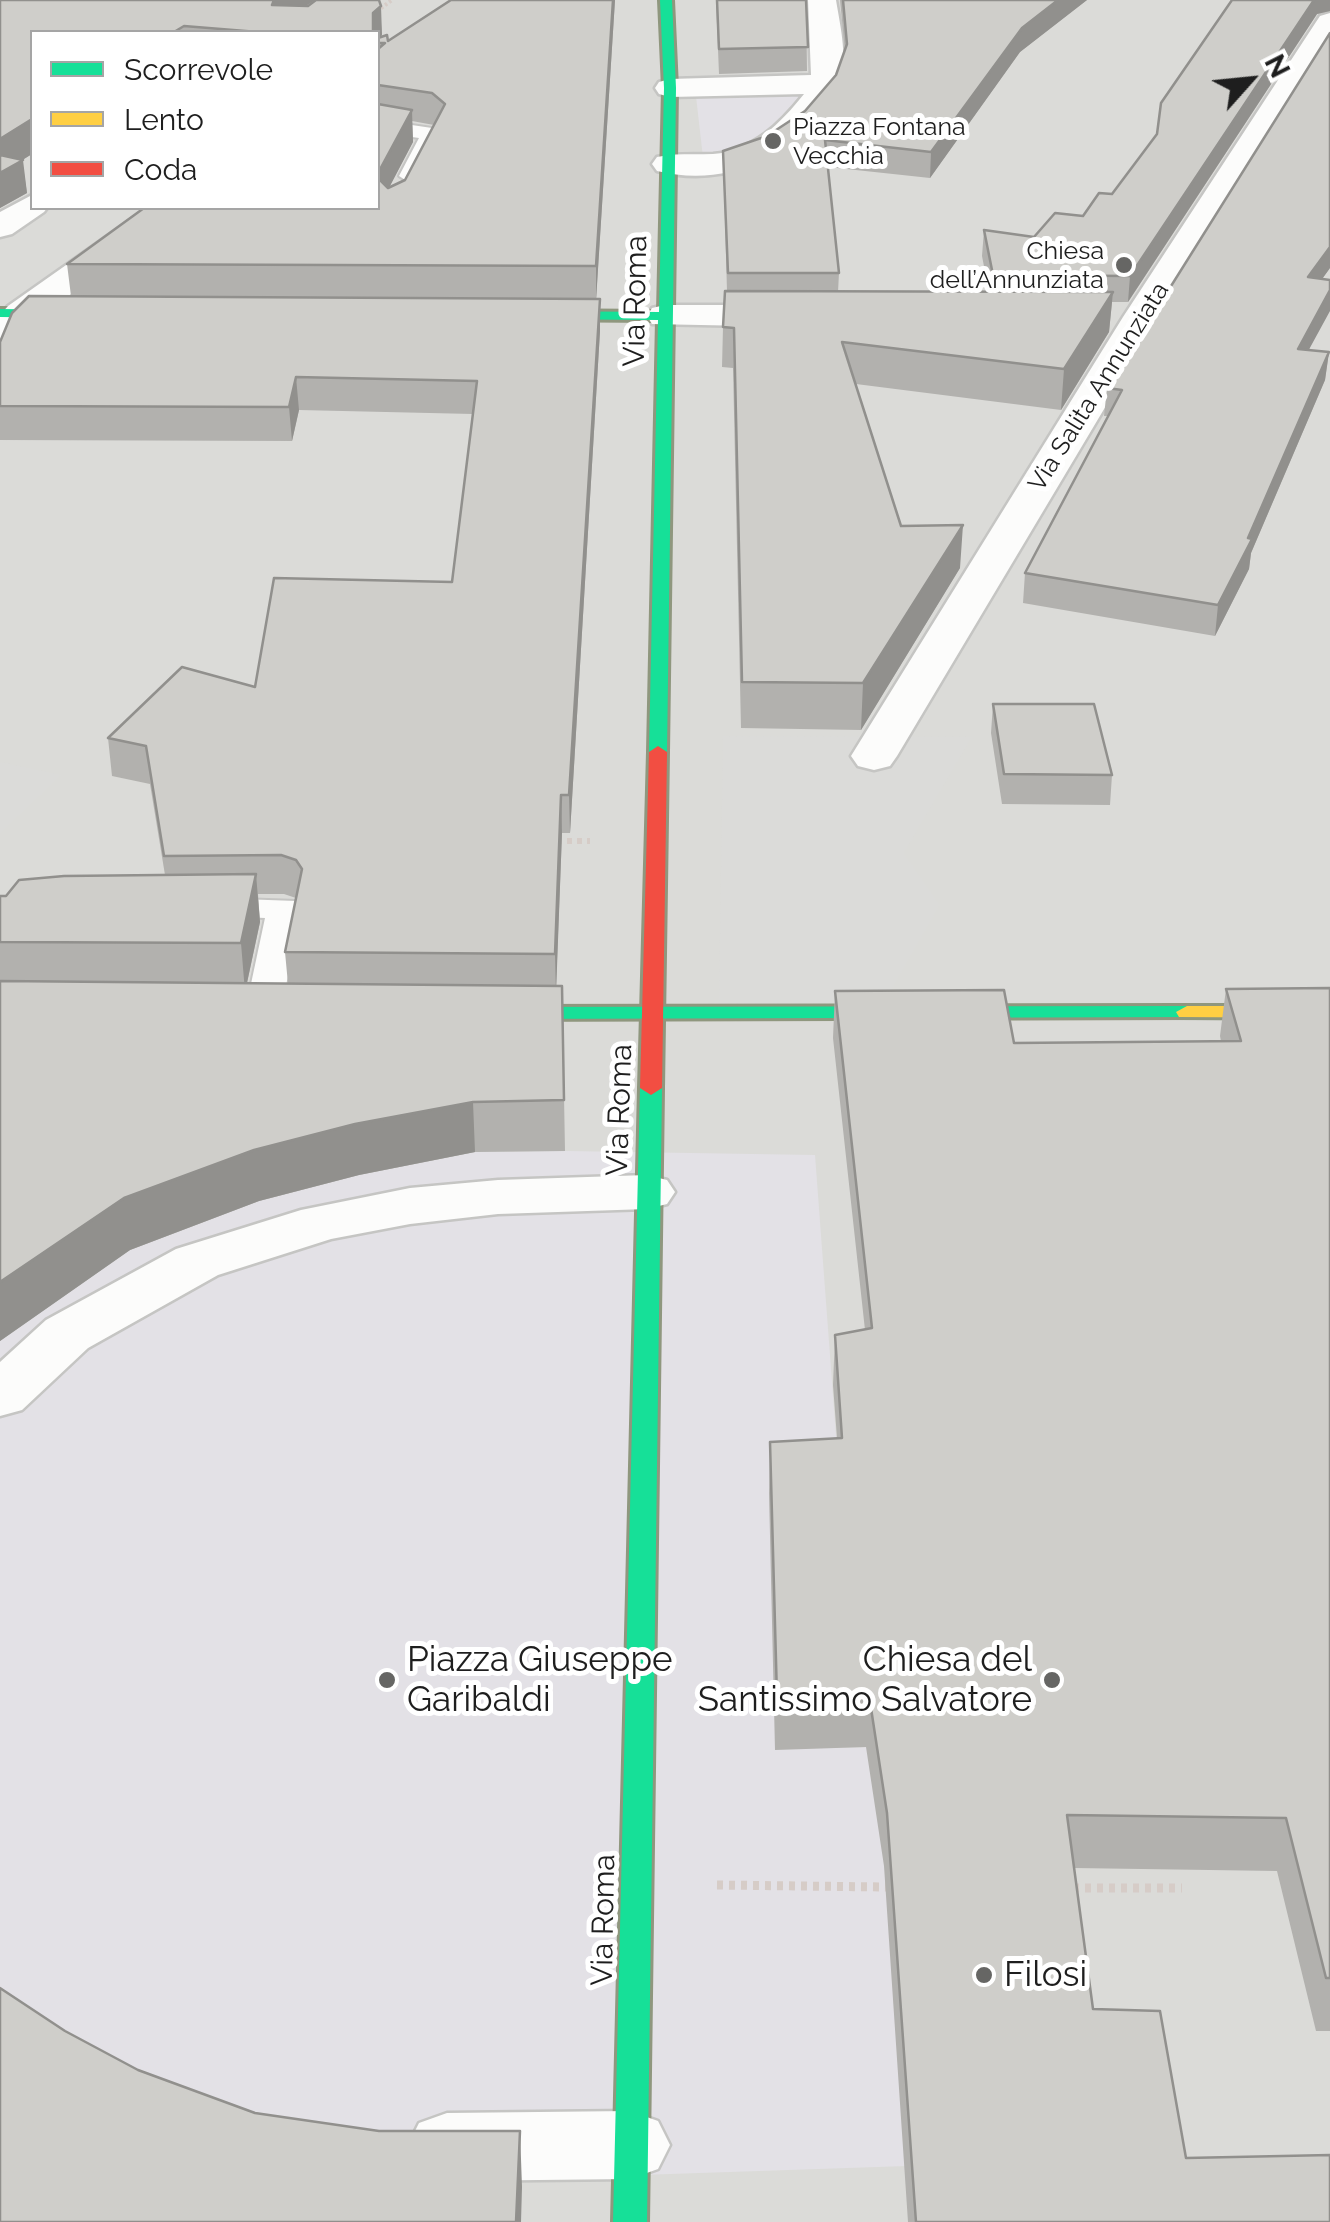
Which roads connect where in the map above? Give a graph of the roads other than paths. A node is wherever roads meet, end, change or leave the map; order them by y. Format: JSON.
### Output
{"nodes":[{"id":1,"x":666,"y":0,"type":"edge"},
{"id":2,"x":822,"y":0,"type":"edge"},
{"id":3,"x":1330,"y":22,"type":"edge"},
{"id":4,"x":824,"y":84,"type":"junction"},
{"id":5,"x":670,"y":88,"type":"junction"},
{"id":6,"x":380,"y":126,"type":"edge"},
{"id":7,"x":668,"y":164,"type":"junction"},
{"id":8,"x":400,"y":196,"type":"edge"},
{"id":9,"x":30,"y":207,"type":"edge"},
{"id":10,"x":165,"y":210,"type":"edge"},
{"id":11,"x":0,"y":227,"type":"edge"},
{"id":12,"x":118,"y":314,"type":"edge"},
{"id":13,"x":509,"y":316,"type":"edge"},
{"id":14,"x":665,"y":316,"type":"junction"},
{"id":15,"x":832,"y":316,"type":"edge"},
{"id":16,"x":7,"y":321,"type":"edge"},
{"id":17,"x":874,"y":756,"type":"dead end"},
{"id":18,"x":186,"y":908,"type":"edge"},
{"id":19,"x":263,"y":1012,"type":"edge"},
{"id":20,"x":1330,"y":1012,"type":"edge"},
{"id":21,"x":472,"y":1013,"type":"edge"},
{"id":22,"x":654,"y":1014,"type":"junction"},
{"id":23,"x":647,"y":1192,"type":"junction"},
{"id":24,"x":0,"y":1396,"type":"edge"},
{"id":25,"x":630,"y":2145,"type":"junction"},
{"id":26,"x":383,"y":2146,"type":"edge"},
{"id":27,"x":630,"y":2222,"type":"edge"}],
"edges":[{"from":1,"to":5,"type":"main road","name":"Via Roma"},
{"from":2,"to":4,"type":"street"},
{"from":3,"to":17,"type":"street","name":"Via Salita Annunziata"},
{"from":4,"to":5,"type":"street"},
{"from":4,"to":7,"type":"street"},
{"from":5,"to":7,"type":"main road","name":"Via Roma"},
{"from":6,"to":8,"type":"lane"},
{"from":7,"to":14,"type":"main road","name":"Via Roma"},
{"from":9,"to":11,"type":"street"},
{"from":10,"to":16,"type":"street"},
{"from":12,"to":16,"type":"main road"},
{"from":13,"to":14,"type":"main road"},
{"from":14,"to":15,"type":"street"},
{"from":14,"to":22,"type":"main road","name":"Via Roma"},
{"from":18,"to":19,"type":"lane"},
{"from":20,"to":22,"type":"main road"},
{"from":21,"to":22,"type":"main road"},
{"from":22,"to":23,"type":"main road","name":"Via Roma"},
{"from":23,"to":24,"type":"street"},
{"from":23,"to":25,"type":"main road","name":"Via Roma"},
{"from":25,"to":26,"type":"street"},
{"from":25,"to":27,"type":"main road","name":"Via Roma"}]}
